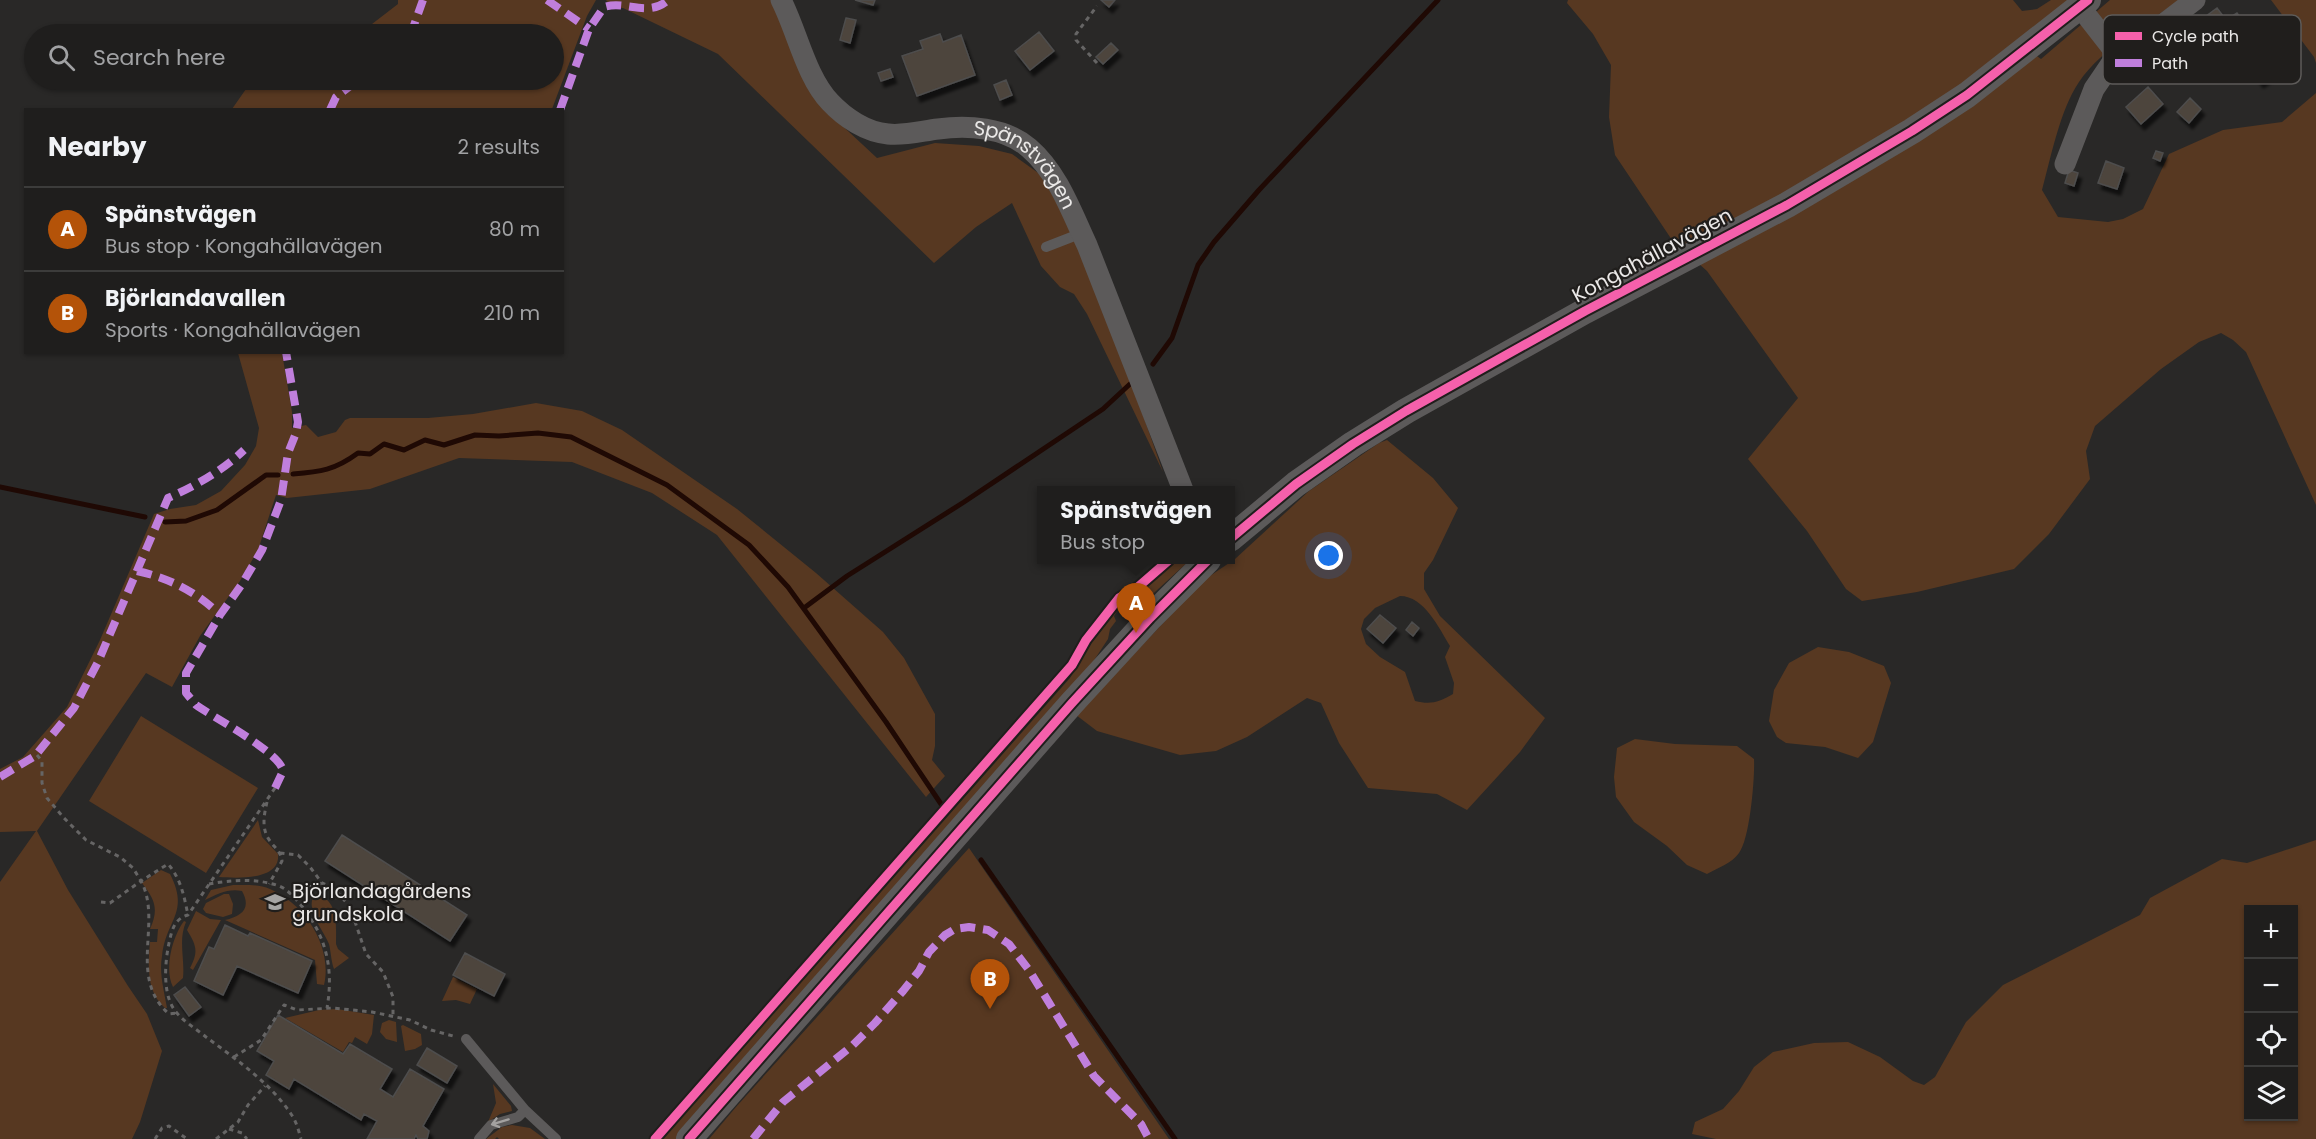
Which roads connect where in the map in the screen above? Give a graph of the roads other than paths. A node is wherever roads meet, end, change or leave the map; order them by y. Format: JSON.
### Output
{"nodes":[{"id":1,"x":781,"y":0,"type":"edge"},
{"id":2,"x":2195,"y":0,"type":"edge"},
{"id":3,"x":2084,"y":3,"type":"edge"},
{"id":4,"x":2175,"y":15,"type":"edge"},
{"id":5,"x":2103,"y":32,"type":"edge"},
{"id":6,"x":2103,"y":75,"type":"edge"},
{"id":7,"x":2065,"y":164,"type":"dead end"},
{"id":8,"x":1082,"y":233,"type":"junction"},
{"id":9,"x":1046,"y":247,"type":"dead end"},
{"id":10,"x":1181,"y":486,"type":"edge"},
{"id":11,"x":1235,"y":535,"type":"edge"},
{"id":12,"x":1204,"y":564,"type":"edge"},
{"id":13,"x":466,"y":1040,"type":"road end"},
{"id":14,"x":525,"y":1110,"type":"junction"},
{"id":15,"x":479,"y":1139,"type":"edge"},
{"id":16,"x":556,"y":1139,"type":"edge"},
{"id":17,"x":689,"y":1139,"type":"edge"}],
"edges":[{"from":1,"to":8,"type":"street","name":"Spänstvägen"},
{"from":2,"to":4,"type":"street"},
{"from":3,"to":5,"type":"street"},
{"from":3,"to":11,"type":"street","name":"Kongahällavägen"},
{"from":6,"to":7,"type":"street"},
{"from":8,"to":9,"type":"lane"},
{"from":8,"to":10,"type":"street","name":"Spänstvägen"},
{"from":12,"to":17,"type":"street"},
{"from":13,"to":14,"type":"lane"},
{"from":14,"to":15,"type":"lane","one_way":true},
{"from":14,"to":16,"type":"lane"}]}
